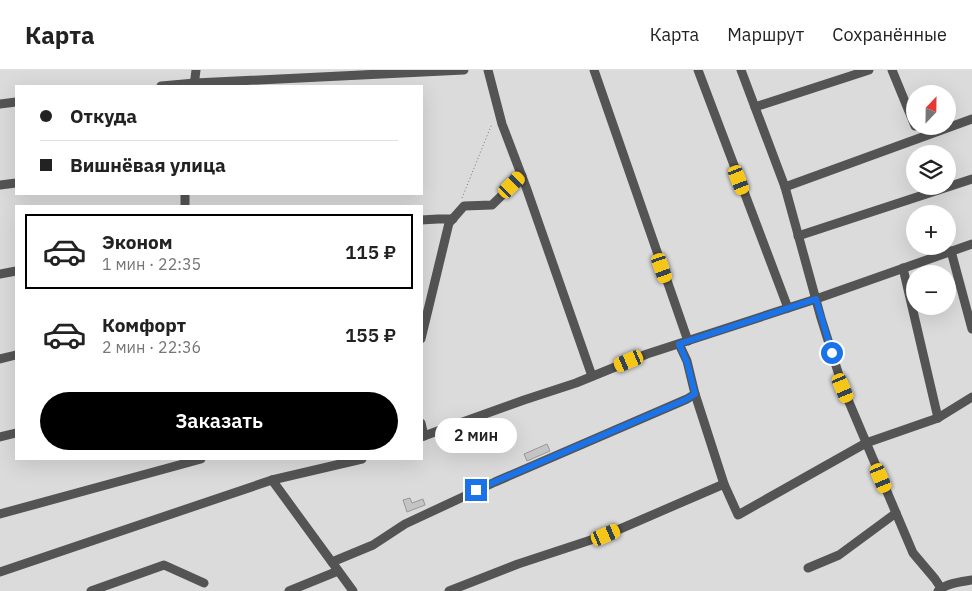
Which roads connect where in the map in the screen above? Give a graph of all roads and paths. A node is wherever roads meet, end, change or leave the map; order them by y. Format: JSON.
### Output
{"nodes":[{"id":1,"x":196,"y":70,"type":"edge"},
{"id":2,"x":464,"y":70,"type":"edge"},
{"id":3,"x":488,"y":70,"type":"edge"},
{"id":4,"x":594,"y":70,"type":"edge"},
{"id":5,"x":698,"y":70,"type":"edge"},
{"id":6,"x":741,"y":70,"type":"edge"},
{"id":7,"x":869,"y":70,"type":"edge"},
{"id":8,"x":892,"y":70,"type":"edge"},
{"id":9,"x":195,"y":84,"type":"edge"},
{"id":10,"x":178,"y":85,"type":"edge"},
{"id":11,"x":15,"y":102,"type":"edge"},
{"id":12,"x":0,"y":104,"type":"edge"},
{"id":13,"x":906,"y":104,"type":"edge"},
{"id":14,"x":755,"y":107,"type":"junction"},
{"id":15,"x":972,"y":119,"type":"edge"},
{"id":16,"x":502,"y":124,"type":"junction"},
{"id":17,"x":919,"y":135,"type":"edge"},
{"id":18,"x":920,"y":138,"type":"junction"},
{"id":19,"x":522,"y":176,"type":"junction"},
{"id":20,"x":972,"y":180,"type":"edge"},
{"id":21,"x":15,"y":183,"type":"edge"},
{"id":22,"x":0,"y":185,"type":"edge"},
{"id":23,"x":785,"y":187,"type":"junction"},
{"id":24,"x":460,"y":211,"type":"junction"},
{"id":25,"x":453,"y":219,"type":"junction"},
{"id":26,"x":423,"y":220,"type":"edge"},
{"id":27,"x":798,"y":236,"type":"junction"},
{"id":28,"x":972,"y":244,"type":"edge"},
{"id":29,"x":956,"y":249,"type":"edge"},
{"id":30,"x":940,"y":255,"type":"edge"},
{"id":31,"x":952,"y":255,"type":"edge"},
{"id":32,"x":903,"y":268,"type":"junction"},
{"id":33,"x":15,"y":271,"type":"edge"},
{"id":34,"x":0,"y":274,"type":"edge"},
{"id":35,"x":816,"y":299,"type":"junction"},
{"id":36,"x":788,"y":308,"type":"junction"},
{"id":37,"x":972,"y":329,"type":"edge"},
{"id":38,"x":423,"y":331,"type":"edge"},
{"id":39,"x":684,"y":342,"type":"junction"},
{"id":40,"x":15,"y":355,"type":"edge"},
{"id":41,"x":0,"y":359,"type":"edge"},
{"id":42,"x":592,"y":376,"type":"junction"},
{"id":43,"x":695,"y":394,"type":"junction"},
{"id":44,"x":972,"y":397,"type":"edge"},
{"id":45,"x":938,"y":418,"type":"junction"},
{"id":46,"x":15,"y":433,"type":"edge"},
{"id":47,"x":0,"y":437,"type":"edge"},
{"id":48,"x":423,"y":437,"type":"edge"},
{"id":49,"x":866,"y":443,"type":"junction"},
{"id":50,"x":162,"y":460,"type":"edge"},
{"id":51,"x":197,"y":460,"type":"edge"},
{"id":52,"x":358,"y":460,"type":"edge"},
{"id":53,"x":161,"y":470,"type":"junction"},
{"id":54,"x":272,"y":480,"type":"junction"},
{"id":55,"x":724,"y":484,"type":"junction"},
{"id":56,"x":896,"y":513,"type":"junction"},
{"id":57,"x":0,"y":514,"type":"edge"},
{"id":58,"x":332,"y":562,"type":"junction"},
{"id":59,"x":808,"y":568,"type":"dead end"},
{"id":60,"x":338,"y":571,"type":"junction"},
{"id":61,"x":0,"y":572,"type":"edge"},
{"id":62,"x":972,"y":580,"type":"edge"},
{"id":63,"x":204,"y":583,"type":"dead end"},
{"id":64,"x":939,"y":590,"type":"edge"},
{"id":65,"x":91,"y":591,"type":"edge"},
{"id":66,"x":289,"y":591,"type":"edge"},
{"id":67,"x":353,"y":591,"type":"edge"},
{"id":68,"x":449,"y":591,"type":"edge"}],
"edges":[{"from":1,"to":9,"type":"street"},
{"from":2,"to":9,"type":"street"},
{"from":3,"to":16,"type":"street"},
{"from":4,"to":39,"type":"street"},
{"from":5,"to":36,"type":"street"},
{"from":6,"to":14,"type":"street"},
{"from":7,"to":14,"type":"street"},
{"from":8,"to":13,"type":"street"},
{"from":9,"to":10,"type":"street"},
{"from":11,"to":12,"type":"street"},
{"from":14,"to":23,"type":"street"},
{"from":15,"to":18,"type":"street"},
{"from":16,"to":19,"type":"street"},
{"from":16,"to":24,"type":"path"},
{"from":17,"to":18,"type":"street"},
{"from":18,"to":23,"type":"street"},
{"from":19,"to":24,"type":"street"},
{"from":19,"to":42,"type":"street"},
{"from":20,"to":27,"type":"street"},
{"from":21,"to":22,"type":"street"},
{"from":23,"to":27,"type":"street"},
{"from":24,"to":25,"type":"street"},
{"from":25,"to":26,"type":"street"},
{"from":25,"to":38,"type":"street"},
{"from":27,"to":35,"type":"street"},
{"from":28,"to":29,"type":"street"},
{"from":30,"to":32,"type":"street"},
{"from":31,"to":37,"type":"street"},
{"from":32,"to":35,"type":"street"},
{"from":32,"to":45,"type":"street"},
{"from":33,"to":34,"type":"street"},
{"from":35,"to":36,"type":"street"},
{"from":35,"to":49,"type":"street"},
{"from":36,"to":39,"type":"street"},
{"from":39,"to":42,"type":"street"},
{"from":39,"to":43,"type":"street"},
{"from":40,"to":41,"type":"street"},
{"from":42,"to":48,"type":"street"},
{"from":43,"to":55,"type":"street"},
{"from":43,"to":58,"type":"street"},
{"from":44,"to":45,"type":"street"},
{"from":45,"to":49,"type":"street"},
{"from":46,"to":47,"type":"street"},
{"from":49,"to":55,"type":"street"},
{"from":49,"to":56,"type":"street"},
{"from":50,"to":53,"type":"street"},
{"from":51,"to":53,"type":"street"},
{"from":52,"to":54,"type":"street"},
{"from":53,"to":57,"type":"street"},
{"from":54,"to":58,"type":"street"},
{"from":54,"to":61,"type":"street"},
{"from":55,"to":68,"type":"street"},
{"from":56,"to":59,"type":"street"},
{"from":56,"to":64,"type":"street"},
{"from":58,"to":60,"type":"street"},
{"from":60,"to":66,"type":"street"},
{"from":60,"to":67,"type":"street"},
{"from":62,"to":64,"type":"street"},
{"from":63,"to":65,"type":"street"}]}
